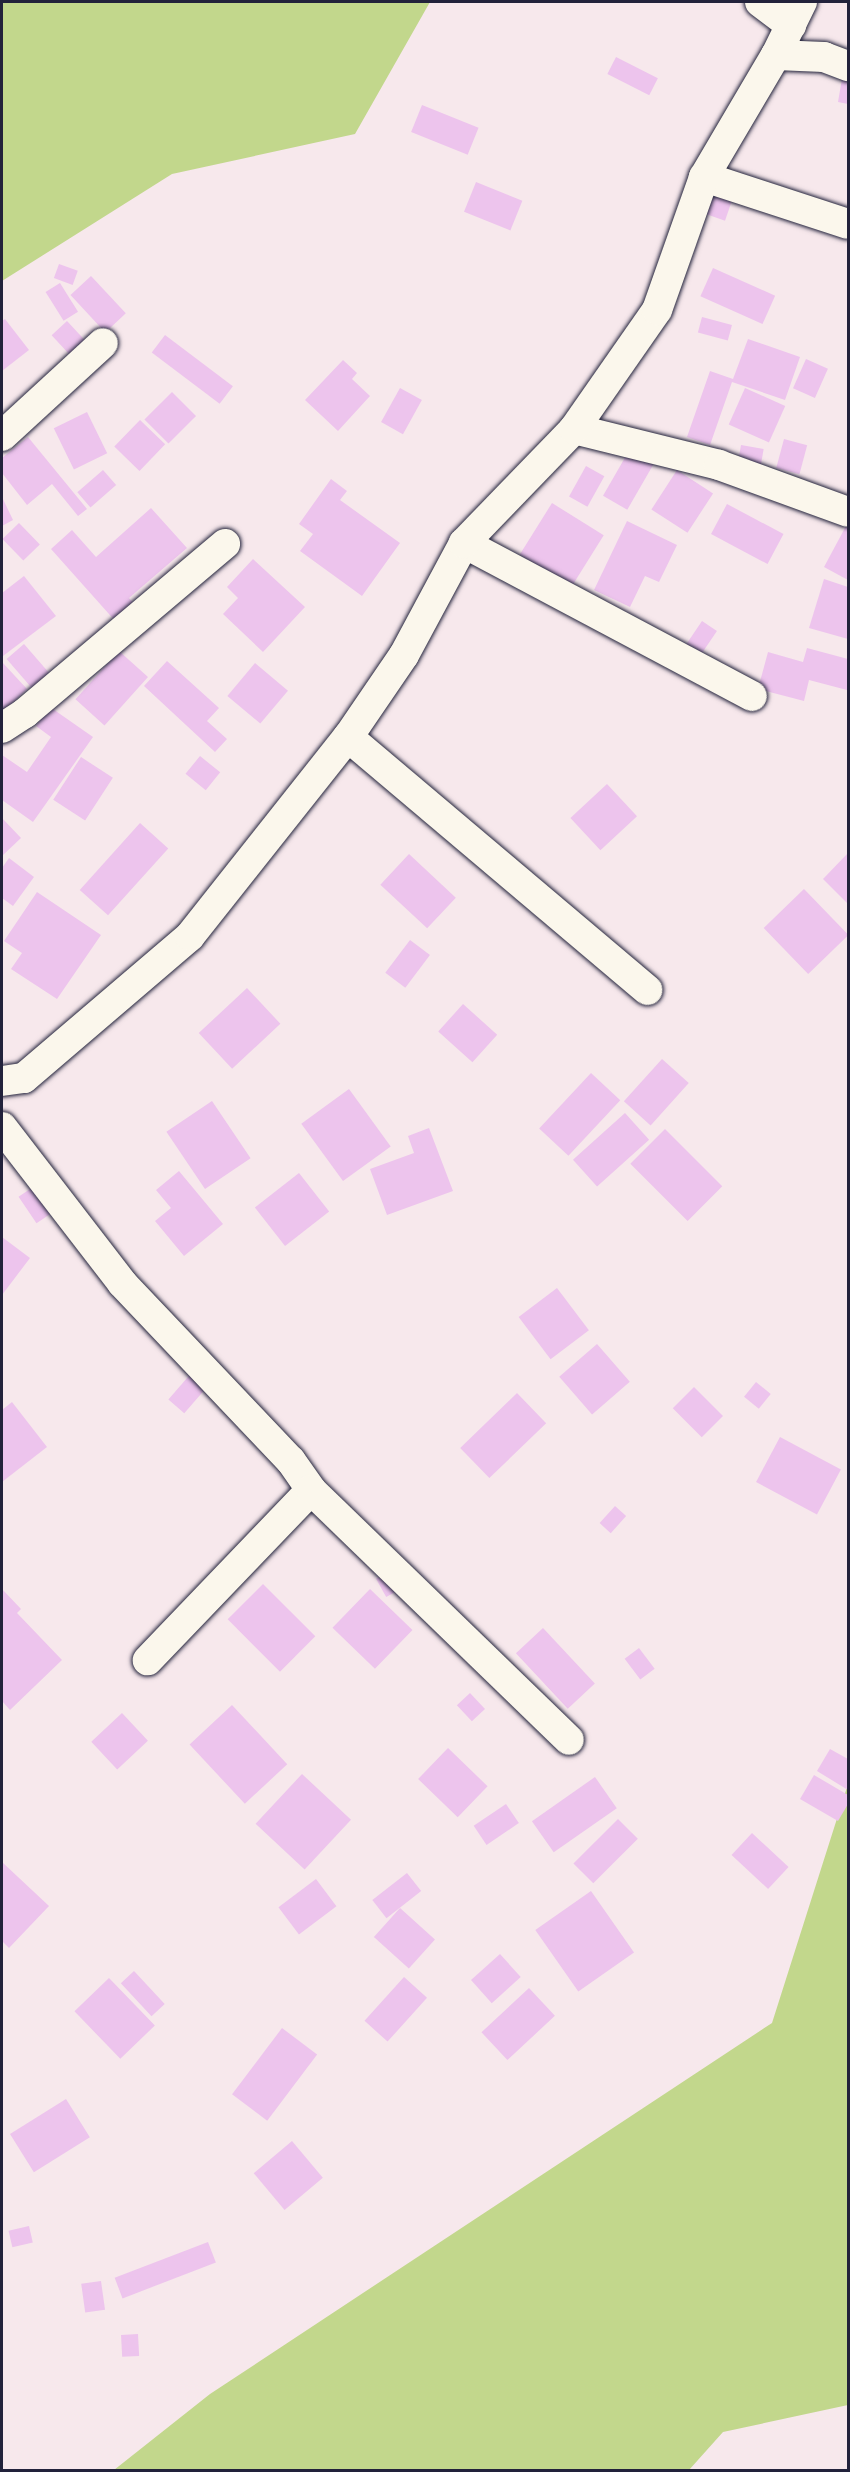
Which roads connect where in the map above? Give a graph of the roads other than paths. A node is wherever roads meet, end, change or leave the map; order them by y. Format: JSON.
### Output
{"nodes":[{"id":1,"x":760,"y":2,"type":"edge"},
{"id":2,"x":796,"y":13,"type":"edge"},
{"id":3,"x":776,"y":55,"type":"junction"},
{"id":4,"x":849,"y":66,"type":"edge"},
{"id":5,"x":704,"y":177,"type":"junction"},
{"id":6,"x":849,"y":224,"type":"edge"},
{"id":7,"x":103,"y":343,"type":"dead end"},
{"id":8,"x":574,"y":429,"type":"junction"},
{"id":9,"x":2,"y":436,"type":"edge"},
{"id":10,"x":849,"y":512,"type":"edge"},
{"id":11,"x":464,"y":543,"type":"junction"},
{"id":12,"x":225,"y":544,"type":"dead end"},
{"id":13,"x":752,"y":696,"type":"dead end"},
{"id":14,"x":2,"y":728,"type":"edge"},
{"id":15,"x":348,"y":737,"type":"junction"},
{"id":16,"x":647,"y":990,"type":"dead end"},
{"id":17,"x":2,"y":1081,"type":"edge"},
{"id":18,"x":2,"y":1127,"type":"edge"},
{"id":19,"x":310,"y":1490,"type":"junction"},
{"id":20,"x":148,"y":1660,"type":"dead end"},
{"id":21,"x":569,"y":1740,"type":"dead end"}],
"edges":[{"from":1,"to":2,"type":"street"},
{"from":2,"to":3,"type":"street"},
{"from":3,"to":4,"type":"street"},
{"from":3,"to":5,"type":"street"},
{"from":5,"to":6,"type":"street"},
{"from":5,"to":8,"type":"street"},
{"from":7,"to":9,"type":"street"},
{"from":8,"to":10,"type":"street"},
{"from":8,"to":11,"type":"street"},
{"from":11,"to":13,"type":"street"},
{"from":11,"to":15,"type":"street"},
{"from":12,"to":14,"type":"street"},
{"from":15,"to":16,"type":"street"},
{"from":15,"to":17,"type":"street"},
{"from":18,"to":19,"type":"street"},
{"from":19,"to":20,"type":"street"},
{"from":19,"to":21,"type":"street"}]}
